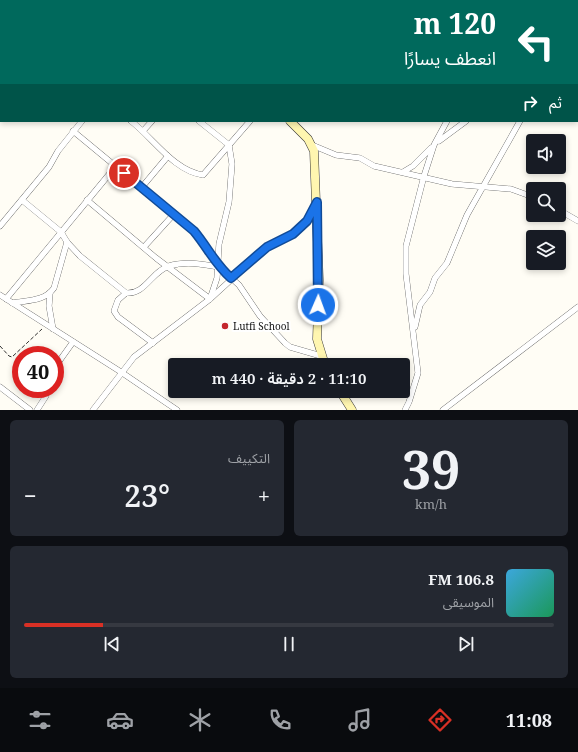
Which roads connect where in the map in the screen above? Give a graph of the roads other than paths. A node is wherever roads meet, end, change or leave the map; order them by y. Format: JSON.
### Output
{"nodes":[{"id":1,"x":81,"y":122,"type":"edge"},
{"id":2,"x":132,"y":122,"type":"edge"},
{"id":3,"x":151,"y":122,"type":"edge"},
{"id":4,"x":199,"y":122,"type":"edge"},
{"id":5,"x":249,"y":122,"type":"edge"},
{"id":6,"x":446,"y":122,"type":"edge"},
{"id":7,"x":465,"y":122,"type":"edge"},
{"id":8,"x":519,"y":122,"type":"edge"},
{"id":9,"x":296,"y":123,"type":"edge"},
{"id":10,"x":143,"y":131,"type":"junction"},
{"id":11,"x":73,"y":132,"type":"junction"},
{"id":12,"x":312,"y":145,"type":"junction"},
{"id":13,"x":434,"y":145,"type":"junction"},
{"id":14,"x":229,"y":146,"type":"junction"},
{"id":15,"x":168,"y":156,"type":"junction"},
{"id":16,"x":116,"y":166,"type":"junction"},
{"id":17,"x":403,"y":172,"type":"junction"},
{"id":18,"x":424,"y":176,"type":"junction"},
{"id":19,"x":142,"y":187,"type":"junction"},
{"id":20,"x":484,"y":187,"type":"junction"},
{"id":21,"x":526,"y":194,"type":"edge"},
{"id":22,"x":22,"y":200,"type":"junction"},
{"id":23,"x":87,"y":200,"type":"junction"},
{"id":24,"x":317,"y":202,"type":"junction"},
{"id":25,"x":174,"y":214,"type":"junction"},
{"id":26,"x":566,"y":214,"type":"edge"},
{"id":27,"x":578,"y":221,"type":"edge"},
{"id":28,"x":0,"y":226,"type":"edge"},
{"id":29,"x":61,"y":232,"type":"junction"},
{"id":30,"x":67,"y":242,"type":"junction"},
{"id":31,"x":144,"y":247,"type":"junction"},
{"id":32,"x":168,"y":266,"type":"junction"},
{"id":33,"x":219,"y":267,"type":"junction"},
{"id":34,"x":231,"y":278,"type":"junction"},
{"id":35,"x":50,"y":293,"type":"junction"},
{"id":36,"x":126,"y":293,"type":"junction"},
{"id":37,"x":0,"y":295,"type":"edge"},
{"id":38,"x":6,"y":299,"type":"junction"},
{"id":39,"x":210,"y":299,"type":"junction"},
{"id":40,"x":12,"y":303,"type":"junction"},
{"id":41,"x":578,"y":307,"type":"edge"},
{"id":42,"x":53,"y":329,"type":"junction"},
{"id":43,"x":414,"y":332,"type":"junction"},
{"id":44,"x":73,"y":342,"type":"junction"},
{"id":45,"x":153,"y":343,"type":"junction"},
{"id":46,"x":64,"y":354,"type":"edge"},
{"id":47,"x":321,"y":356,"type":"joint"},
{"id":48,"x":121,"y":372,"type":"junction"},
{"id":49,"x":1,"y":389,"type":"edge"},
{"id":50,"x":45,"y":398,"type":"edge"},
{"id":51,"x":344,"y":398,"type":"edge"},
{"id":52,"x":30,"y":410,"type":"edge"},
{"id":53,"x":37,"y":410,"type":"edge"},
{"id":54,"x":92,"y":410,"type":"edge"},
{"id":55,"x":177,"y":410,"type":"edge"},
{"id":56,"x":352,"y":410,"type":"edge"},
{"id":57,"x":404,"y":410,"type":"edge"},
{"id":58,"x":443,"y":410,"type":"edge"}],
"edges":[{"from":1,"to":11,"type":"street"},
{"from":2,"to":10,"type":"street"},
{"from":3,"to":10,"type":"street"},
{"from":4,"to":14,"type":"street"},
{"from":5,"to":14,"type":"street"},
{"from":6,"to":13,"type":"street"},
{"from":7,"to":13,"type":"street"},
{"from":8,"to":20,"type":"street"},
{"from":9,"to":12,"type":"street"},
{"from":10,"to":15,"type":"street"},
{"from":11,"to":16,"type":"street"},
{"from":11,"to":22,"type":"street"},
{"from":12,"to":17,"type":"street"},
{"from":12,"to":24,"type":"street"},
{"from":13,"to":17,"type":"street"},
{"from":13,"to":18,"type":"street"},
{"from":14,"to":15,"type":"street"},
{"from":14,"to":33,"type":"street"},
{"from":15,"to":19,"type":"street"},
{"from":16,"to":19,"type":"street"},
{"from":16,"to":23,"type":"street"},
{"from":17,"to":18,"type":"street"},
{"from":18,"to":20,"type":"street"},
{"from":18,"to":43,"type":"street"},
{"from":19,"to":25,"type":"street"},
{"from":20,"to":21,"type":"street"},
{"from":20,"to":43,"type":"street"},
{"from":22,"to":28,"type":"street"},
{"from":22,"to":29,"type":"street"},
{"from":23,"to":29,"type":"street"},
{"from":23,"to":31,"type":"street"},
{"from":24,"to":34,"type":"street"},
{"from":24,"to":47,"type":"street"},
{"from":25,"to":31,"type":"street"},
{"from":25,"to":33,"type":"street"},
{"from":26,"to":27,"type":"street"},
{"from":29,"to":30,"type":"street"},
{"from":29,"to":38,"type":"street"},
{"from":30,"to":35,"type":"street"},
{"from":30,"to":36,"type":"street"},
{"from":31,"to":32,"type":"street"},
{"from":32,"to":33,"type":"street"},
{"from":32,"to":36,"type":"street"},
{"from":32,"to":39,"type":"street"},
{"from":33,"to":34,"type":"street"},
{"from":33,"to":39,"type":"street"},
{"from":34,"to":39,"type":"street"},
{"from":34,"to":47,"type":"street"},
{"from":35,"to":40,"type":"street"},
{"from":35,"to":42,"type":"street"},
{"from":36,"to":45,"type":"street"},
{"from":37,"to":38,"type":"street"},
{"from":38,"to":40,"type":"street"},
{"from":39,"to":45,"type":"street"},
{"from":40,"to":42,"type":"street"},
{"from":41,"to":58,"type":"street"},
{"from":42,"to":44,"type":"street"},
{"from":43,"to":57,"type":"street"},
{"from":44,"to":46,"type":"street"},
{"from":44,"to":48,"type":"street"},
{"from":45,"to":48,"type":"street"},
{"from":48,"to":54,"type":"street"},
{"from":48,"to":55,"type":"street"},
{"from":49,"to":52,"type":"street"},
{"from":50,"to":53,"type":"street"},
{"from":51,"to":56,"type":"street"}]}
